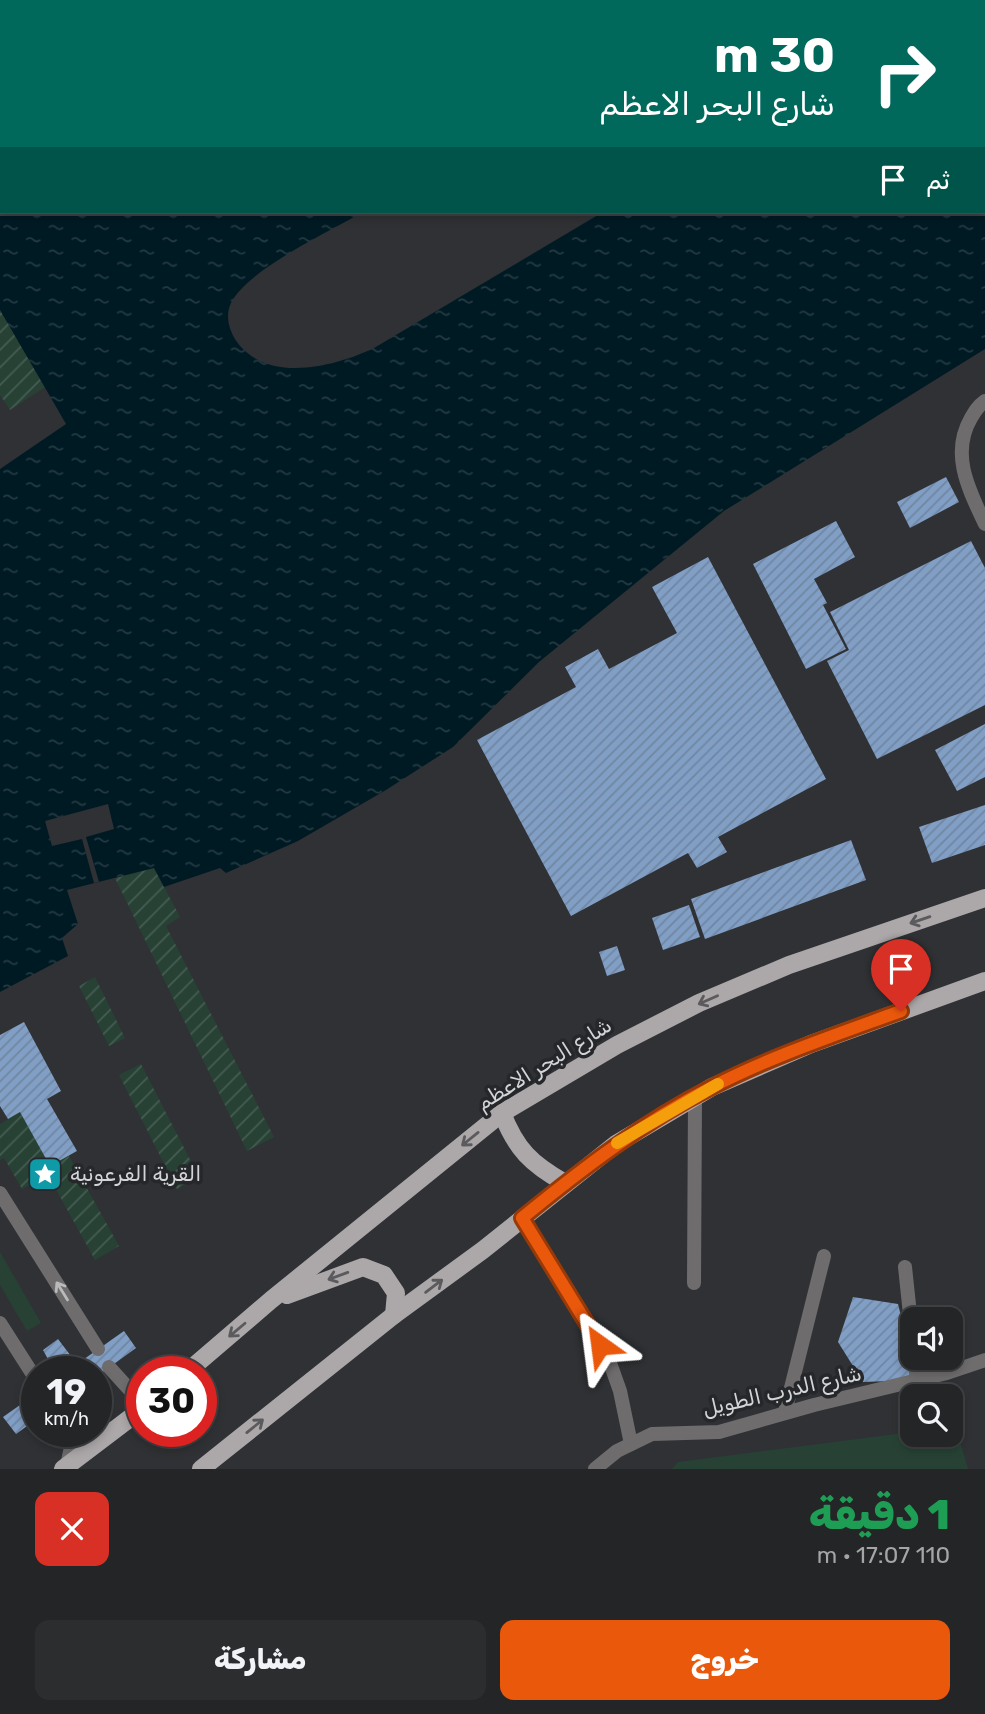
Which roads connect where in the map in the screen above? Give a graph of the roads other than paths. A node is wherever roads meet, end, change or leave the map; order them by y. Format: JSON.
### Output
{"nodes":[{"id":1,"x":985,"y":401,"type":"edge"},
{"id":2,"x":985,"y":524,"type":"edge"},
{"id":3,"x":985,"y":898,"type":"edge"},
{"id":4,"x":985,"y":981,"type":"edge"},
{"id":5,"x":695,"y":1097,"type":"junction"},
{"id":6,"x":502,"y":1113,"type":"junction"},
{"id":7,"x":565,"y":1182,"type":"junction"},
{"id":8,"x":0,"y":1194,"type":"edge"},
{"id":9,"x":5,"y":1210,"type":"edge"},
{"id":10,"x":522,"y":1218,"type":"junction"},
{"id":11,"x":824,"y":1256,"type":"dead end"},
{"id":12,"x":905,"y":1267,"type":"dead end"},
{"id":13,"x":694,"y":1283,"type":"dead end"},
{"id":14,"x":271,"y":1300,"type":"junction"},
{"id":15,"x":909,"y":1307,"type":"edge"},
{"id":16,"x":394,"y":1315,"type":"junction"},
{"id":17,"x":0,"y":1324,"type":"edge"},
{"id":18,"x":98,"y":1349,"type":"dead end"},
{"id":19,"x":21,"y":1356,"type":"edge"},
{"id":20,"x":206,"y":1356,"type":"edge"},
{"id":21,"x":985,"y":1360,"type":"edge"},
{"id":22,"x":112,"y":1370,"type":"edge"},
{"id":23,"x":916,"y":1370,"type":"edge"},
{"id":24,"x":917,"y":1380,"type":"junction"},
{"id":25,"x":126,"y":1386,"type":"edge"},
{"id":26,"x":785,"y":1412,"type":"junction"},
{"id":27,"x":126,"y":1421,"type":"edge"},
{"id":28,"x":631,"y":1444,"type":"junction"},
{"id":29,"x":71,"y":1447,"type":"edge"},
{"id":30,"x":65,"y":1468,"type":"edge"},
{"id":31,"x":201,"y":1469,"type":"edge"},
{"id":32,"x":594,"y":1469,"type":"edge"}],
"edges":[{"from":1,"to":2,"type":"street"},
{"from":3,"to":6,"type":"main road","name":"شارع البحر الاعظم","one_way":true},
{"from":4,"to":5,"type":"main road"},
{"from":5,"to":7,"type":"main road"},
{"from":5,"to":13,"type":"street"},
{"from":6,"to":7,"type":"main road"},
{"from":6,"to":14,"type":"main road","name":"شارع البحر الاعظم","one_way":true},
{"from":7,"to":10,"type":"main road"},
{"from":8,"to":9,"type":"street"},
{"from":18,"to":9,"type":"street","one_way":true},
{"from":16,"to":10,"type":"main road","one_way":true},
{"from":10,"to":28,"type":"street"},
{"from":11,"to":26,"type":"street"},
{"from":12,"to":15,"type":"street"},
{"from":16,"to":14,"type":"main road","one_way":true},
{"from":14,"to":20,"type":"main road","name":"شارع البحر الاعظم","one_way":true},
{"from":31,"to":16,"type":"main road","one_way":true},
{"from":17,"to":19,"type":"street"},
{"from":21,"to":24,"type":"street","name":"شارع الدرب الطويل"},
{"from":22,"to":25,"type":"street"},
{"from":23,"to":24,"type":"street"},
{"from":24,"to":26,"type":"street","name":"شارع الدرب الطويل"},
{"from":26,"to":28,"type":"street","name":"شارع الدرب الطويل"},
{"from":27,"to":30,"type":"main road"},
{"from":28,"to":32,"type":"street","name":"شارع الدرب الطويل"},
{"from":29,"to":30,"type":"street"}]}
